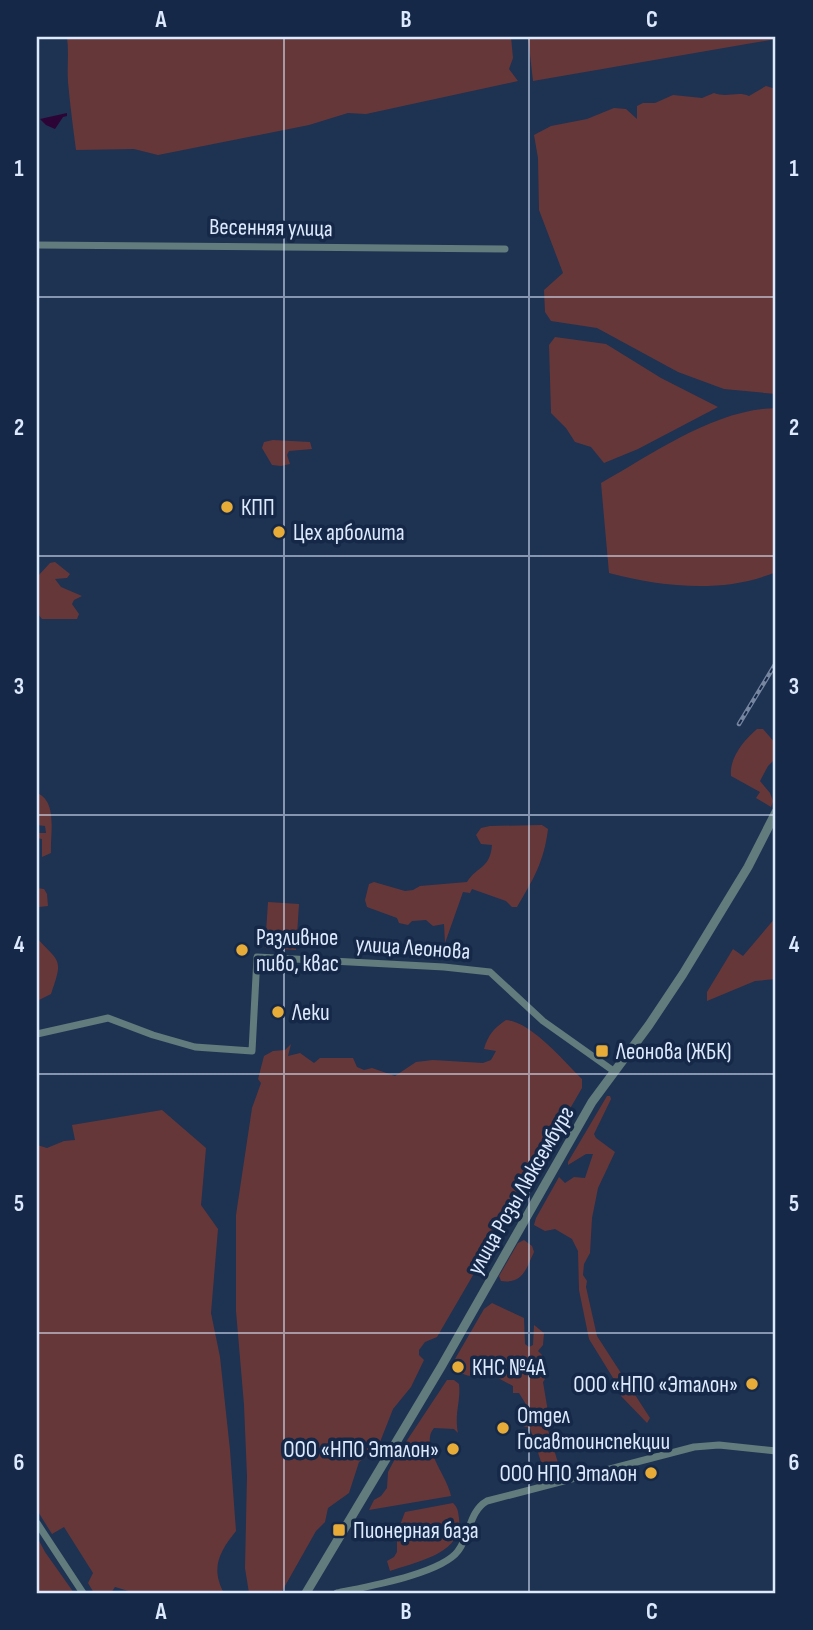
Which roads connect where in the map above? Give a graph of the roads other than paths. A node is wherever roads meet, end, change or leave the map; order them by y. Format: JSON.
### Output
{"nodes":[{"id":1,"x":37,"y":245,"type":"edge"},
{"id":2,"x":505,"y":249,"type":"dead end"},
{"id":3,"x":776,"y":812,"type":"edge"},
{"id":4,"x":37,"y":1034,"type":"edge"},
{"id":5,"x":615,"y":1072,"type":"junction"},
{"id":6,"x":776,"y":1451,"type":"edge"},
{"id":7,"x":37,"y":1523,"type":"edge"},
{"id":8,"x":83,"y":1593,"type":"edge"},
{"id":9,"x":306,"y":1593,"type":"edge"},
{"id":10,"x":337,"y":1593,"type":"edge"}],
"edges":[{"from":1,"to":2,"type":"street","name":"Весенняя улица"},
{"from":3,"to":5,"type":"street","name":"улица Розы Люксембург"},
{"from":4,"to":5,"type":"street","name":"улица Леонова"},
{"from":5,"to":9,"type":"street","name":"улица Розы Люксембург"},
{"from":6,"to":10,"type":"street"},
{"from":7,"to":8,"type":"street"}]}
